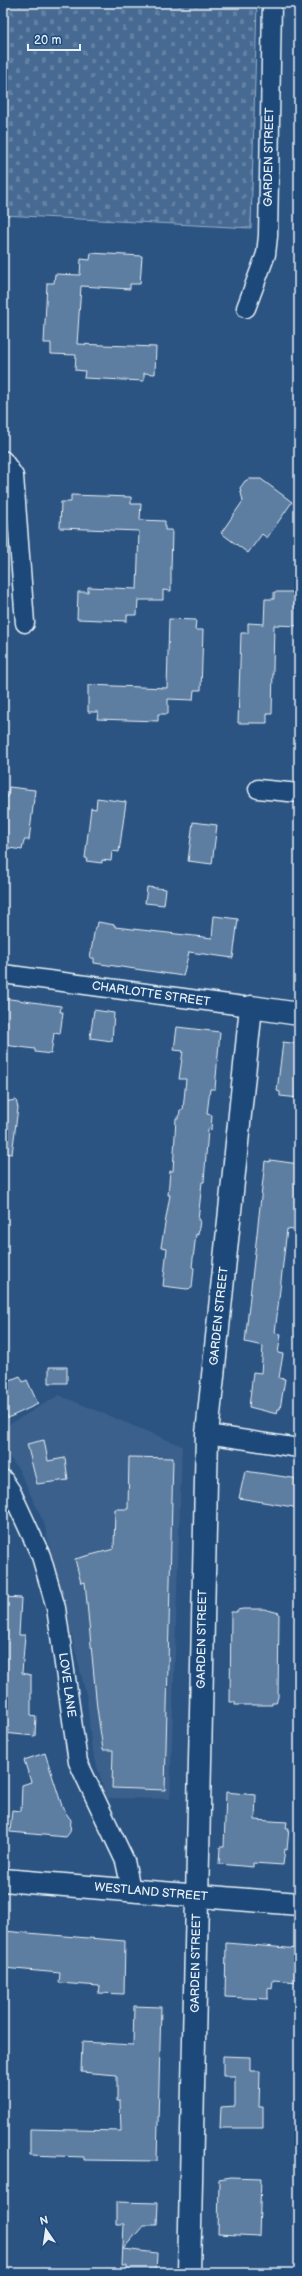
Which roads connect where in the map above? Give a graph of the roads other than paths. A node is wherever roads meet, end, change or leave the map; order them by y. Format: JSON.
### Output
{"nodes":[{"id":1,"x":272,"y":3,"type":"edge"},
{"id":2,"x":246,"y":308,"type":"dead end"},
{"id":3,"x":3,"y":460,"type":"edge"},
{"id":4,"x":25,"y":623,"type":"dead end"},
{"id":5,"x":258,"y":790,"type":"dead end"},
{"id":6,"x":299,"y":793,"type":"edge"},
{"id":7,"x":3,"y":974,"type":"edge"},
{"id":8,"x":251,"y":1008,"type":"junction"},
{"id":9,"x":299,"y":1014,"type":"edge"},
{"id":10,"x":207,"y":1434,"type":"junction"},
{"id":11,"x":299,"y":1448,"type":"edge"},
{"id":12,"x":3,"y":1479,"type":"edge"},
{"id":13,"x":3,"y":1880,"type":"edge"},
{"id":14,"x":131,"y":1889,"type":"junction"},
{"id":15,"x":197,"y":1896,"type":"junction"},
{"id":16,"x":299,"y":1904,"type":"edge"},
{"id":17,"x":189,"y":2273,"type":"edge"}],
"edges":[{"from":1,"to":2,"type":"street","name":"GARDEN STREET"},
{"from":3,"to":4,"type":"street"},
{"from":5,"to":6,"type":"street"},
{"from":7,"to":8,"type":"street","name":"CHARLOTTE STREET"},
{"from":8,"to":9,"type":"street","name":"CHARLOTTE STREET"},
{"from":8,"to":10,"type":"street","name":"GARDEN STREET"},
{"from":10,"to":11,"type":"street"},
{"from":10,"to":15,"type":"street","name":"GARDEN STREET"},
{"from":12,"to":14,"type":"street","name":"LOVE LANE"},
{"from":13,"to":14,"type":"street","name":"WESTLAND STREET"},
{"from":14,"to":15,"type":"street","name":"WESTLAND STREET"},
{"from":15,"to":16,"type":"street","name":"WESTLAND STREET"},
{"from":15,"to":17,"type":"street","name":"GARDEN STREET"}]}
